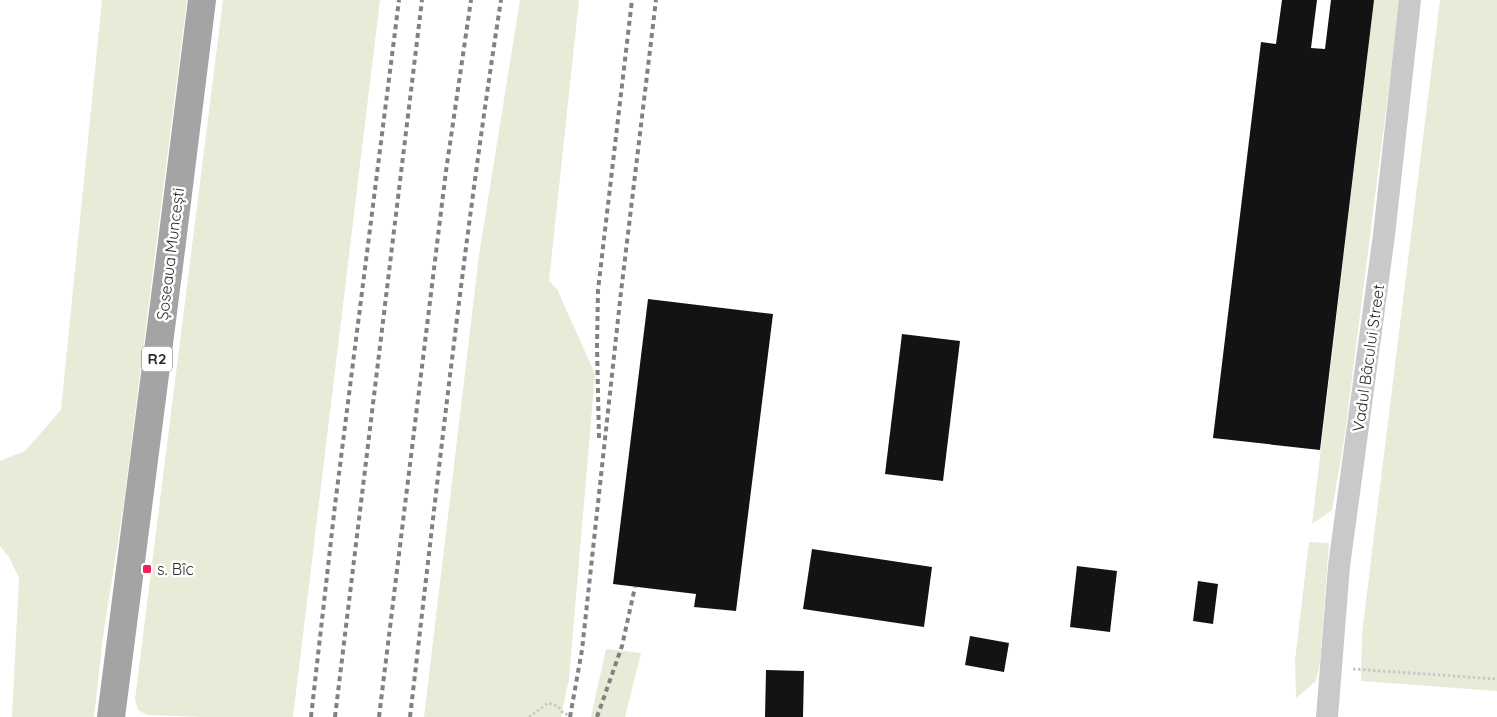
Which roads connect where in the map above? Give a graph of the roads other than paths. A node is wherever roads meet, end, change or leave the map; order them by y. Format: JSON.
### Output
{"nodes":[{"id":1,"x":202,"y":0,"type":"edge"},
{"id":2,"x":1410,"y":0,"type":"edge"},
{"id":3,"x":111,"y":717,"type":"edge"},
{"id":4,"x":1327,"y":717,"type":"edge"}],
"edges":[{"from":1,"to":3,"type":"main road","name":"Șoseaua Muncești","number":"R2"},
{"from":2,"to":4,"type":"street","name":"Vadul Bâcului Street"}]}
